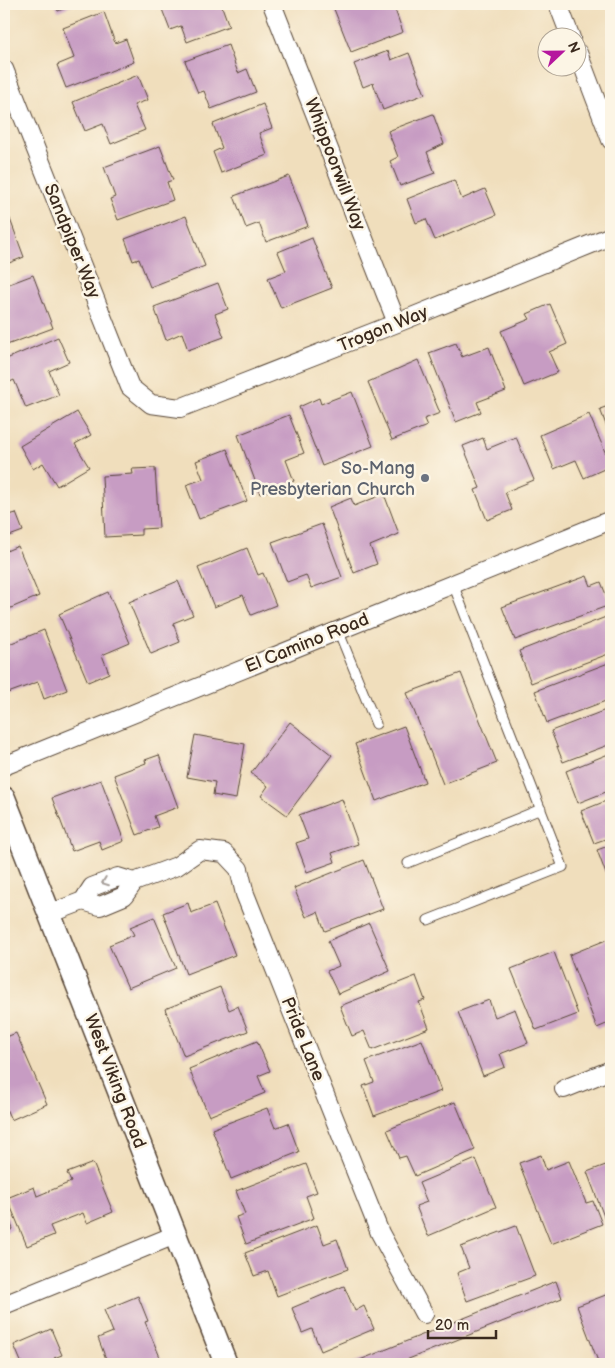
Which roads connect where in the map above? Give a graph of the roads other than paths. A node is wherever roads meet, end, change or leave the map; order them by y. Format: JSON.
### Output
{"nodes":[{"id":1,"x":272,"y":4,"type":"edge"},
{"id":2,"x":558,"y":4,"type":"edge"},
{"id":3,"x":567,"y":28,"type":"edge"},
{"id":4,"x":4,"y":69,"type":"edge"},
{"id":5,"x":587,"y":78,"type":"edge"},
{"id":6,"x":611,"y":140,"type":"edge"},
{"id":7,"x":611,"y":236,"type":"edge"},
{"id":8,"x":397,"y":323,"type":"junction"},
{"id":9,"x":151,"y":404,"type":"joint"},
{"id":10,"x":611,"y":520,"type":"edge"},
{"id":11,"x":453,"y":584,"type":"junction"},
{"id":12,"x":338,"y":630,"type":"junction"},
{"id":13,"x":376,"y":724,"type":"dead end"},
{"id":14,"x":4,"y":766,"type":"edge"},
{"id":15,"x":4,"y":798,"type":"edge"},
{"id":16,"x":541,"y":810,"type":"junction"},
{"id":17,"x":408,"y":863,"type":"dead end"},
{"id":18,"x":49,"y":914,"type":"junction"},
{"id":19,"x":428,"y":920,"type":"dead end"},
{"id":20,"x":611,"y":1070,"type":"edge"},
{"id":21,"x":564,"y":1089,"type":"dead end"},
{"id":22,"x":175,"y":1235,"type":"junction"},
{"id":23,"x":4,"y":1305,"type":"edge"},
{"id":24,"x":424,"y":1314,"type":"dead end"},
{"id":25,"x":226,"y":1364,"type":"edge"}],
"edges":[{"from":1,"to":8,"type":"street","name":"Whippoorwill Way"},
{"from":2,"to":3,"type":"street"},
{"from":4,"to":9,"type":"street","name":"Sandpiper Way"},
{"from":5,"to":6,"type":"street"},
{"from":7,"to":8,"type":"street","name":"Trogon Way"},
{"from":8,"to":9,"type":"street","name":"Trogon Way"},
{"from":10,"to":11,"type":"street","name":"El Camino Road"},
{"from":11,"to":12,"type":"street","name":"El Camino Road"},
{"from":11,"to":16,"type":"lane"},
{"from":12,"to":13,"type":"lane"},
{"from":12,"to":14,"type":"street","name":"El Camino Road"},
{"from":15,"to":18,"type":"street","name":"West Viking Road"},
{"from":16,"to":17,"type":"lane"},
{"from":16,"to":19,"type":"lane"},
{"from":18,"to":22,"type":"street","name":"West Viking Road"},
{"from":18,"to":24,"type":"street","name":"Pride Lane"},
{"from":20,"to":21,"type":"street"},
{"from":22,"to":23,"type":"street"},
{"from":22,"to":25,"type":"street","name":"West Viking Road"}]}
